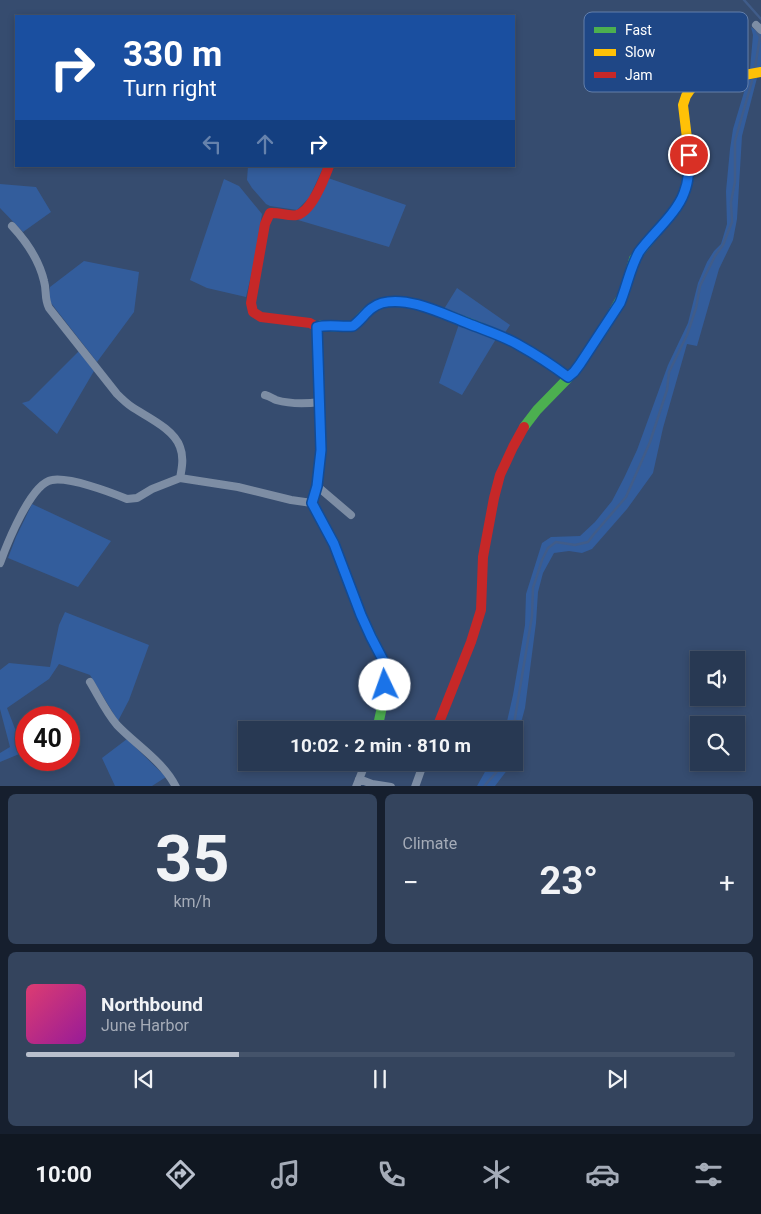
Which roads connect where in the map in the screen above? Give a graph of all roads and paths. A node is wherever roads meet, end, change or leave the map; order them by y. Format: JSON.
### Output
{"nodes":[{"id":1,"x":761,"y":72,"type":"edge"},
{"id":2,"x":748,"y":74,"type":"edge"},
{"id":3,"x":689,"y":92,"type":"edge"},
{"id":4,"x":329,"y":167,"type":"edge"},
{"id":5,"x":12,"y":226,"type":"dead end"},
{"id":6,"x":317,"y":327,"type":"junction"},
{"id":7,"x":568,"y":377,"type":"junction"},
{"id":8,"x":265,"y":395,"type":"dead end"},
{"id":9,"x":320,"y":402,"type":"junction"},
{"id":10,"x":180,"y":478,"type":"junction"},
{"id":11,"x":317,"y":486,"type":"junction"},
{"id":12,"x":312,"y":503,"type":"junction"},
{"id":13,"x":351,"y":515,"type":"dead end"},
{"id":14,"x":0,"y":563,"type":"edge"},
{"id":15,"x":90,"y":682,"type":"dead end"},
{"id":16,"x":379,"y":721,"type":"edge"},
{"id":17,"x":440,"y":721,"type":"edge"},
{"id":18,"x":363,"y":771,"type":"edge"},
{"id":19,"x":421,"y":771,"type":"edge"},
{"id":20,"x":358,"y":783,"type":"edge"},
{"id":21,"x":176,"y":786,"type":"edge"},
{"id":22,"x":391,"y":786,"type":"edge"},
{"id":23,"x":416,"y":786,"type":"edge"}],
"edges":[{"from":1,"to":2,"type":"street"},
{"from":3,"to":7,"type":"street"},
{"from":4,"to":6,"type":"street"},
{"from":5,"to":10,"type":"street"},
{"from":6,"to":7,"type":"street"},
{"from":6,"to":9,"type":"street"},
{"from":7,"to":17,"type":"street"},
{"from":8,"to":9,"type":"street"},
{"from":9,"to":11,"type":"street"},
{"from":10,"to":12,"type":"street"},
{"from":10,"to":14,"type":"street"},
{"from":11,"to":12,"type":"street"},
{"from":11,"to":13,"type":"street"},
{"from":12,"to":16,"type":"street"},
{"from":15,"to":21,"type":"street"},
{"from":18,"to":20,"type":"street"},
{"from":19,"to":23,"type":"street"},
{"from":20,"to":22,"type":"street"}]}
